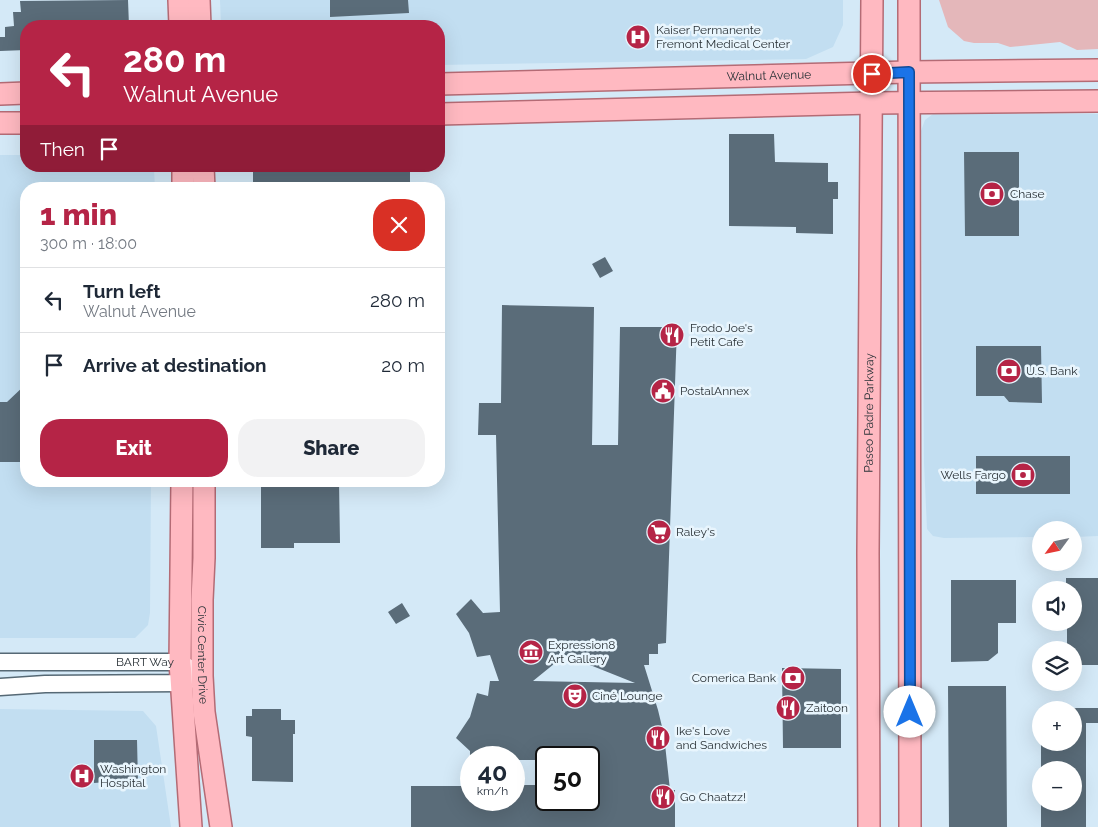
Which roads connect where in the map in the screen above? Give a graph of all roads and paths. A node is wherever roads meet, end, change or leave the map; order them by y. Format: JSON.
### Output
{"nodes":[{"id":1,"x":179,"y":0,"type":"edge"},
{"id":2,"x":200,"y":0,"type":"edge"},
{"id":3,"x":872,"y":0,"type":"edge"},
{"id":4,"x":909,"y":0,"type":"edge"},
{"id":5,"x":180,"y":20,"type":"edge"},
{"id":6,"x":200,"y":20,"type":"edge"},
{"id":7,"x":1098,"y":70,"type":"edge"},
{"id":8,"x":909,"y":72,"type":"junction"},
{"id":9,"x":872,"y":74,"type":"junction"},
{"id":10,"x":445,"y":84,"type":"edge"},
{"id":11,"x":20,"y":93,"type":"edge"},
{"id":12,"x":0,"y":94,"type":"edge"},
{"id":13,"x":1098,"y":100,"type":"edge"},
{"id":14,"x":872,"y":103,"type":"junction"},
{"id":15,"x":909,"y":103,"type":"junction"},
{"id":16,"x":445,"y":114,"type":"edge"},
{"id":17,"x":20,"y":123,"type":"edge"},
{"id":18,"x":0,"y":124,"type":"edge"},
{"id":19,"x":182,"y":487,"type":"edge"},
{"id":20,"x":204,"y":487,"type":"edge"},
{"id":21,"x":0,"y":662,"type":"edge"},
{"id":22,"x":181,"y":673,"type":"junction"},
{"id":23,"x":202,"y":676,"type":"junction"},
{"id":24,"x":0,"y":687,"type":"edge"},
{"id":25,"x":191,"y":827,"type":"edge"},
{"id":26,"x":221,"y":827,"type":"edge"},
{"id":27,"x":869,"y":827,"type":"edge"},
{"id":28,"x":910,"y":827,"type":"edge"}],
"edges":[{"from":1,"to":5,"type":"main road"},
{"from":2,"to":6,"type":"main road"},
{"from":3,"to":9,"type":"main road","name":"Paseo Padre Parkway"},
{"from":4,"to":8,"type":"main road"},
{"from":7,"to":8,"type":"main road","name":"Walnut Avenue"},
{"from":8,"to":9,"type":"main road","name":"Walnut Avenue"},
{"from":8,"to":15,"type":"main road"},
{"from":9,"to":10,"type":"main road","name":"Walnut Avenue"},
{"from":9,"to":14,"type":"main road","name":"Paseo Padre Parkway"},
{"from":11,"to":12,"type":"main road"},
{"from":13,"to":15,"type":"main road"},
{"from":14,"to":15,"type":"main road"},
{"from":14,"to":16,"type":"main road"},
{"from":14,"to":27,"type":"main road","name":"Paseo Padre Parkway"},
{"from":15,"to":28,"type":"main road"},
{"from":17,"to":18,"type":"main road"},
{"from":19,"to":22,"type":"main road","name":"Civic Center Drive"},
{"from":20,"to":23,"type":"main road","name":"Civic Center Drive"},
{"from":21,"to":22,"type":"street","name":"BART Way"},
{"from":22,"to":23,"type":"street","name":"BART Way"},
{"from":22,"to":24,"type":"street","name":"BART Way"},
{"from":22,"to":25,"type":"main road","name":"Civic Center Drive"},
{"from":23,"to":26,"type":"main road","name":"Civic Center Drive"}]}
